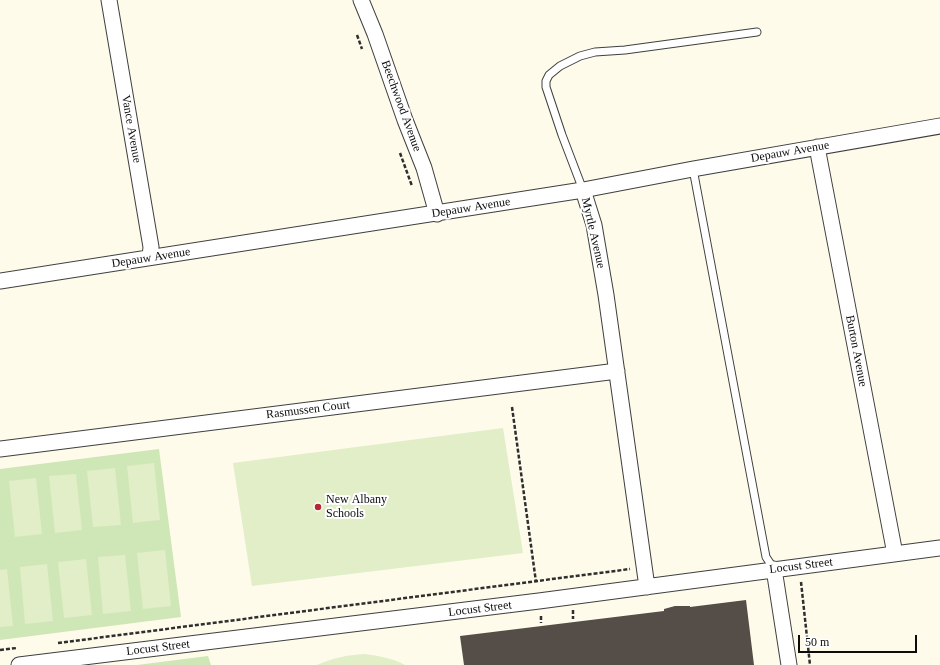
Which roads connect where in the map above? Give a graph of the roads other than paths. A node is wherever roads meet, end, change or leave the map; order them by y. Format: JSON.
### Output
{"nodes":[{"id":1,"x":109,"y":0,"type":"edge"},
{"id":2,"x":361,"y":0,"type":"edge"},
{"id":3,"x":757,"y":32,"type":"dead end"},
{"id":4,"x":940,"y":126,"type":"edge"},
{"id":5,"x":817,"y":147,"type":"junction"},
{"id":6,"x":693,"y":169,"type":"junction"},
{"id":7,"x":583,"y":190,"type":"junction"},
{"id":8,"x":437,"y":214,"type":"junction"},
{"id":9,"x":150,"y":257,"type":"junction"},
{"id":10,"x":0,"y":281,"type":"edge"},
{"id":11,"x":617,"y":371,"type":"junction"},
{"id":12,"x":0,"y":449,"type":"edge"},
{"id":13,"x":940,"y":548,"type":"edge"},
{"id":14,"x":895,"y":554,"type":"junction"},
{"id":15,"x":774,"y":569,"type":"junction"},
{"id":16,"x":647,"y":587,"type":"junction"},
{"id":17,"x":22,"y":665,"type":"edge"},
{"id":18,"x":789,"y":665,"type":"edge"}],
"edges":[{"from":1,"to":9,"type":"street","name":"Vance Avenue"},
{"from":2,"to":8,"type":"street","name":"Beechwood Avenue"},
{"from":3,"to":7,"type":"lane","name":"Myrtle Avenue"},
{"from":4,"to":5,"type":"street","name":"Depauw Avenue"},
{"from":5,"to":6,"type":"street","name":"Depauw Avenue"},
{"from":5,"to":14,"type":"street","name":"Burton Avenue"},
{"from":6,"to":7,"type":"street","name":"Depauw Avenue"},
{"from":6,"to":15,"type":"lane"},
{"from":7,"to":8,"type":"street","name":"Depauw Avenue"},
{"from":7,"to":11,"type":"street","name":"Myrtle Avenue"},
{"from":8,"to":9,"type":"street","name":"Depauw Avenue"},
{"from":9,"to":10,"type":"street","name":"Depauw Avenue"},
{"from":11,"to":12,"type":"street","name":"Rasmussen Court"},
{"from":11,"to":16,"type":"street","name":"Myrtle Avenue"},
{"from":13,"to":14,"type":"street","name":"Locust Street"},
{"from":14,"to":15,"type":"street","name":"Locust Street"},
{"from":15,"to":16,"type":"street","name":"Locust Street"},
{"from":15,"to":18,"type":"street"},
{"from":16,"to":17,"type":"street","name":"Locust Street"}]}
